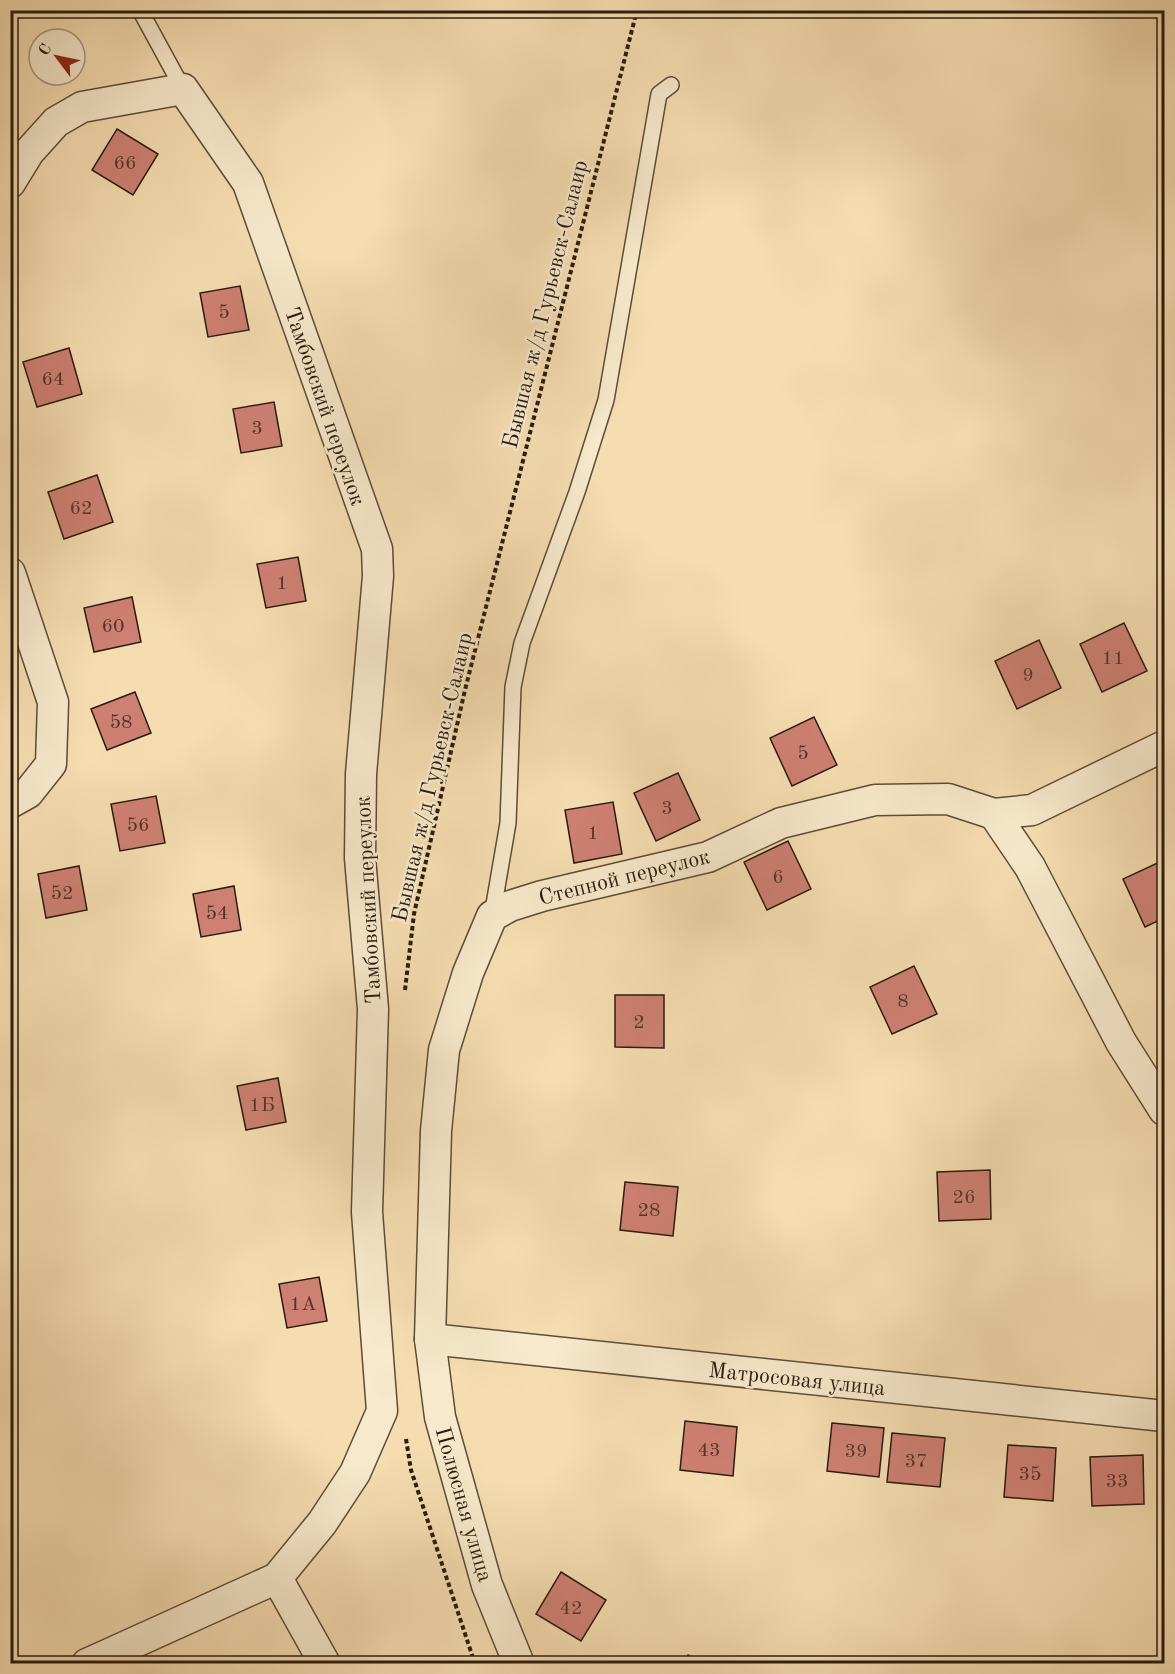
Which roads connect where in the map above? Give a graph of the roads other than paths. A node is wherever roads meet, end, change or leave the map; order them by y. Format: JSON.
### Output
{"nodes":[{"id":1,"x":140,"y":10,"type":"edge"},
{"id":2,"x":671,"y":85,"type":"dead end"},
{"id":3,"x":183,"y":89,"type":"junction"},
{"id":4,"x":10,"y":183,"type":"edge"},
{"id":5,"x":10,"y":573,"type":"edge"},
{"id":6,"x":1164,"y":746,"type":"edge"},
{"id":7,"x":10,"y":803,"type":"edge"},
{"id":8,"x":994,"y":814,"type":"junction"},
{"id":9,"x":492,"y":916,"type":"junction"},
{"id":10,"x":1164,"y":1110,"type":"edge"},
{"id":11,"x":430,"y":1339,"type":"junction"},
{"id":12,"x":1164,"y":1416,"type":"edge"},
{"id":13,"x":277,"y":1578,"type":"junction"},
{"id":14,"x":87,"y":1664,"type":"edge"},
{"id":15,"x":325,"y":1664,"type":"edge"},
{"id":16,"x":519,"y":1664,"type":"edge"}],
"edges":[{"from":1,"to":3,"type":"lane"},
{"from":2,"to":9,"type":"lane"},
{"from":3,"to":4,"type":"street"},
{"from":3,"to":13,"type":"street","name":"Тамбовский переулок"},
{"from":5,"to":7,"type":"street"},
{"from":6,"to":8,"type":"street","name":"Степной переулок"},
{"from":8,"to":9,"type":"street","name":"Степной переулок"},
{"from":8,"to":10,"type":"street"},
{"from":9,"to":11,"type":"street","name":"Полюсная улица"},
{"from":11,"to":12,"type":"street","name":"Матросовая улица"},
{"from":11,"to":16,"type":"street","name":"Полюсная улица"},
{"from":13,"to":14,"type":"street"},
{"from":13,"to":15,"type":"street"}]}
